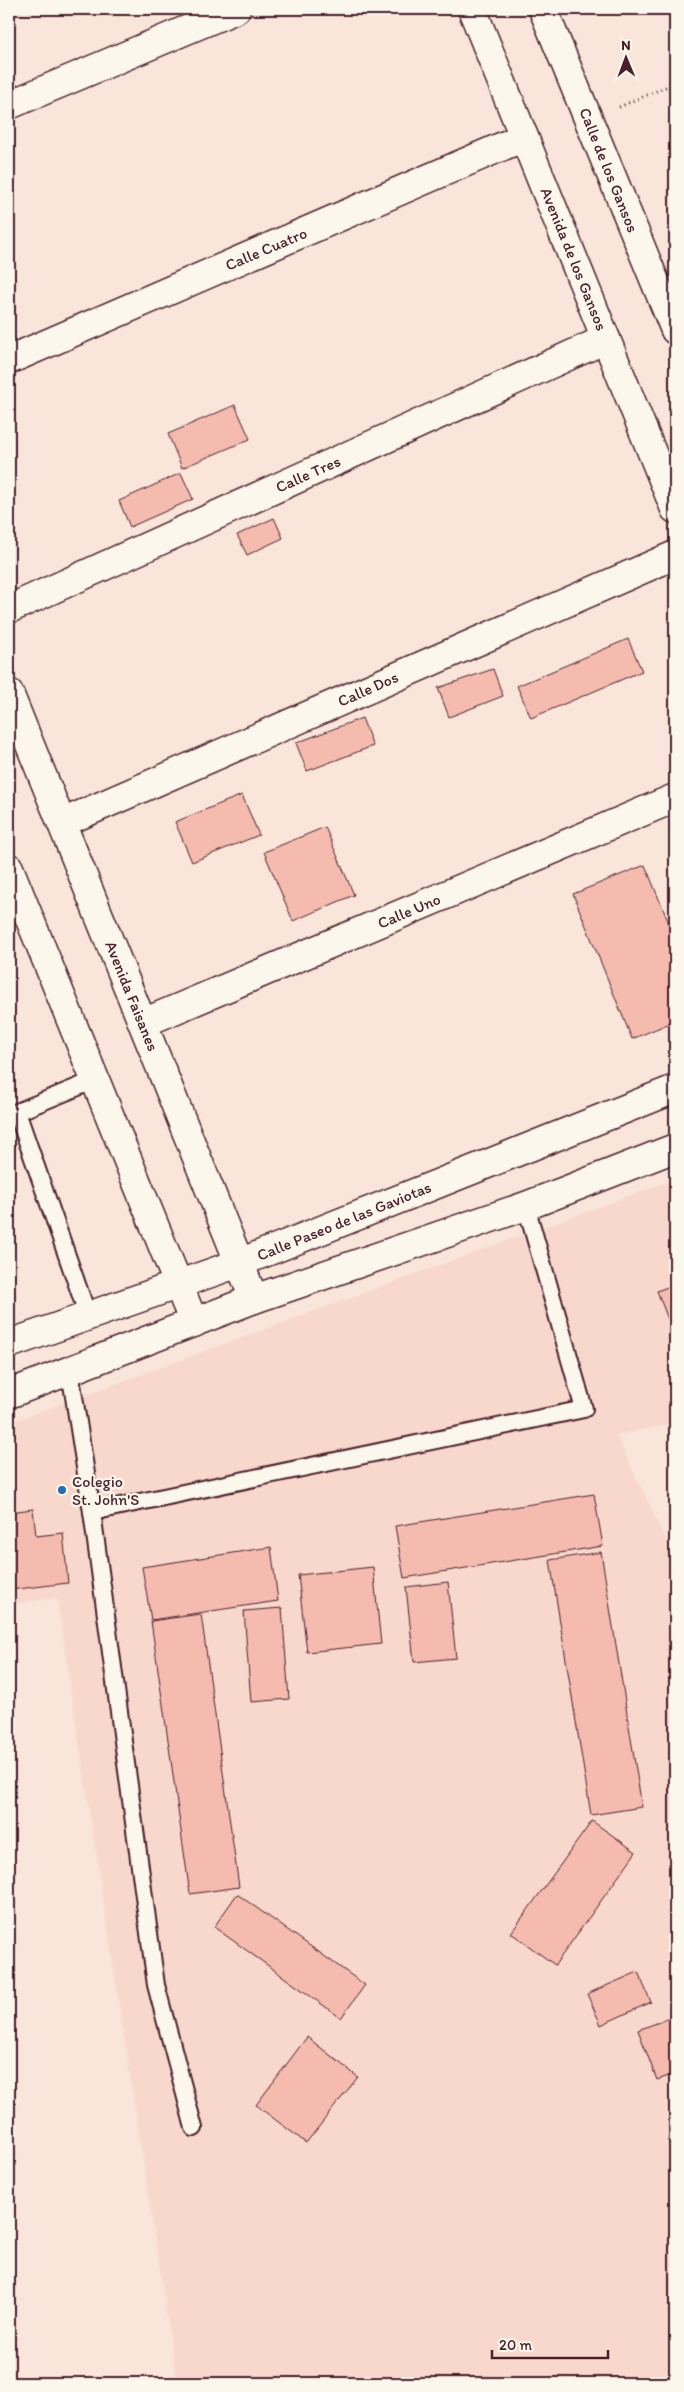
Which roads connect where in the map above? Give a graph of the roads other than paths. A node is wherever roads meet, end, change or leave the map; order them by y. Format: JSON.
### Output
{"nodes":[{"id":1,"x":236,"y":9,"type":"edge"},
{"id":2,"x":472,"y":9,"type":"edge"},
{"id":3,"x":543,"y":9,"type":"edge"},
{"id":4,"x":9,"y":105,"type":"edge"},
{"id":5,"x":524,"y":138,"type":"junction"},
{"id":6,"x":675,"y":330,"type":"edge"},
{"id":7,"x":606,"y":338,"type":"junction"},
{"id":8,"x":9,"y":360,"type":"edge"},
{"id":9,"x":675,"y":509,"type":"edge"},
{"id":10,"x":675,"y":555,"type":"edge"},
{"id":11,"x":9,"y":609,"type":"edge"},
{"id":12,"x":9,"y":693,"type":"edge"},
{"id":13,"x":675,"y":798,"type":"edge"},
{"id":14,"x":62,"y":823,"type":"junction"},
{"id":15,"x":9,"y":868,"type":"edge"},
{"id":16,"x":15,"y":900,"type":"edge"},
{"id":17,"x":142,"y":1023,"type":"junction"},
{"id":18,"x":95,"y":1080,"type":"junction"},
{"id":19,"x":675,"y":1089,"type":"edge"},
{"id":20,"x":675,"y":1148,"type":"edge"},
{"id":21,"x":526,"y":1206,"type":"junction"},
{"id":22,"x":239,"y":1263,"type":"junction"},
{"id":23,"x":178,"y":1285,"type":"junction"},
{"id":24,"x":254,"y":1299,"type":"junction"},
{"id":25,"x":88,"y":1316,"type":"junction"},
{"id":26,"x":194,"y":1323,"type":"junction"},
{"id":27,"x":9,"y":1344,"type":"edge"},
{"id":28,"x":70,"y":1372,"type":"junction"},
{"id":29,"x":9,"y":1394,"type":"edge"},
{"id":30,"x":92,"y":1512,"type":"junction"},
{"id":31,"x":194,"y":2128,"type":"dead end"}],
"edges":[{"from":1,"to":4,"type":"street"},
{"from":2,"to":5,"type":"street","name":"Avenida de los Gansos"},
{"from":3,"to":6,"type":"street","name":"Calle de los Gansos"},
{"from":5,"to":7,"type":"street","name":"Avenida de los Gansos"},
{"from":5,"to":8,"type":"street","name":"Calle Cuatro"},
{"from":7,"to":9,"type":"street","name":"Avenida de los Gansos"},
{"from":7,"to":11,"type":"street","name":"Calle Tres"},
{"from":10,"to":14,"type":"street","name":"Calle Dos"},
{"from":12,"to":14,"type":"street","name":"Avenida Faisanes"},
{"from":13,"to":17,"type":"street","name":"Calle Uno"},
{"from":14,"to":17,"type":"street","name":"Avenida Faisanes"},
{"from":15,"to":16,"type":"street"},
{"from":16,"to":18,"type":"street"},
{"from":17,"to":22,"type":"street","name":"Avenida Faisanes"},
{"from":18,"to":23,"type":"street"},
{"from":18,"to":25,"type":"lane"},
{"from":19,"to":22,"type":"street","name":"Calle Paseo de las Gaviotas"},
{"from":20,"to":21,"type":"street"},
{"from":21,"to":24,"type":"street"},
{"from":21,"to":30,"type":"lane"},
{"from":22,"to":23,"type":"street","name":"Calle Paseo de las Gaviotas"},
{"from":22,"to":24,"type":"street","name":"Avenida Faisanes"},
{"from":23,"to":25,"type":"street","name":"Calle Paseo de las Gaviotas"},
{"from":23,"to":26,"type":"street"},
{"from":24,"to":26,"type":"street"},
{"from":25,"to":27,"type":"street","name":"Calle Paseo de las Gaviotas"},
{"from":26,"to":28,"type":"street"},
{"from":28,"to":29,"type":"street"},
{"from":28,"to":30,"type":"lane"},
{"from":30,"to":31,"type":"lane"}]}
